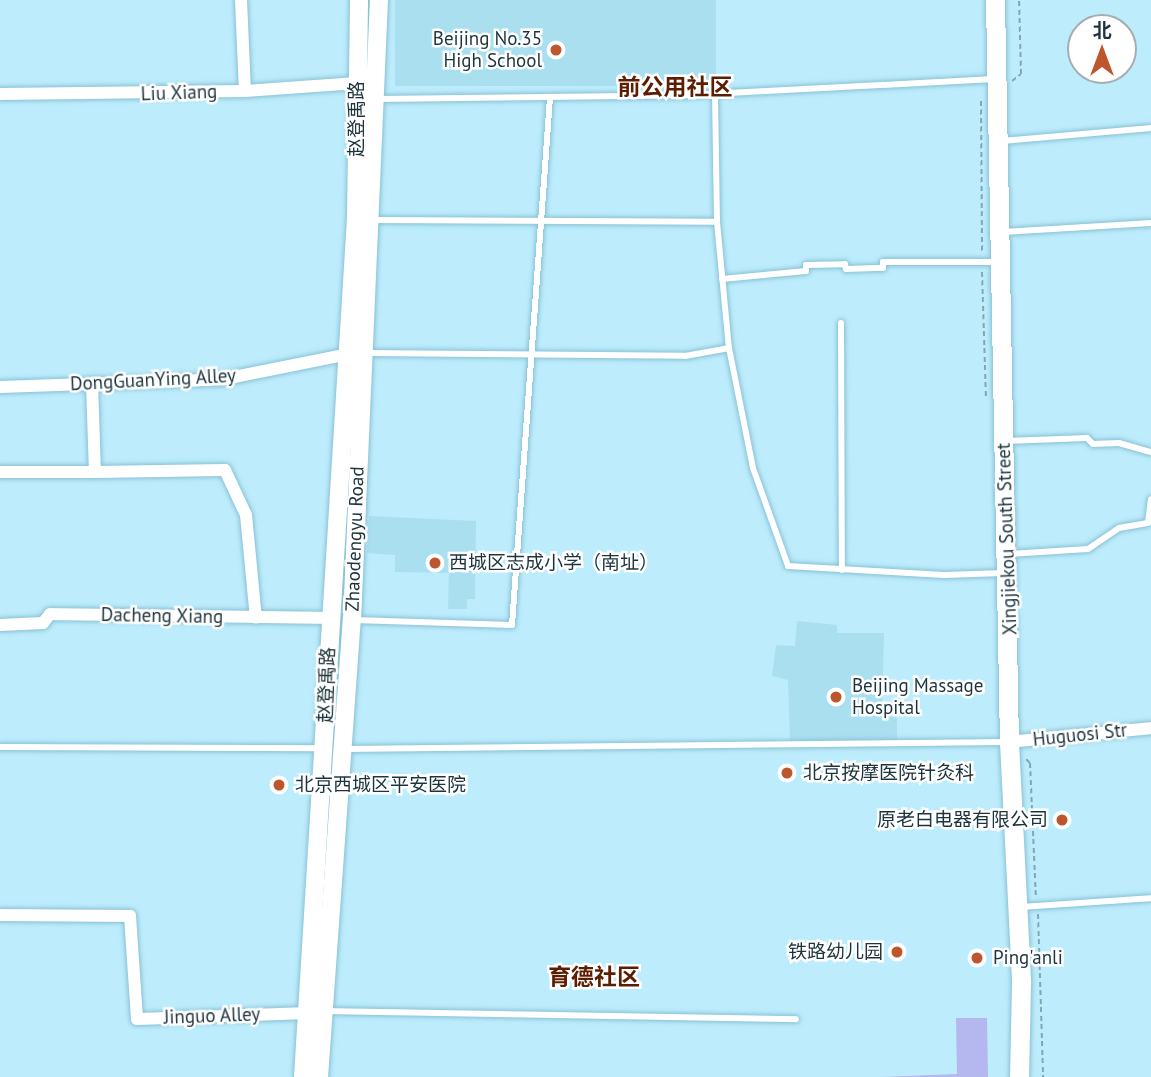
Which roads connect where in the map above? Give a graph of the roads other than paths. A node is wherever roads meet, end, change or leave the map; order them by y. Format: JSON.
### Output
{"nodes":[{"id":1,"x":241,"y":0,"type":"edge"},
{"id":2,"x":359,"y":0,"type":"edge"},
{"id":3,"x":379,"y":0,"type":"edge"},
{"id":4,"x":995,"y":0,"type":"edge"},
{"id":5,"x":357,"y":83,"type":"junction"},
{"id":6,"x":996,"y":85,"type":"junction"},
{"id":7,"x":245,"y":91,"type":"junction"},
{"id":8,"x":0,"y":94,"type":"edge"},
{"id":9,"x":715,"y":94,"type":"junction"},
{"id":10,"x":550,"y":97,"type":"junction"},
{"id":11,"x":377,"y":99,"type":"junction"},
{"id":12,"x":1151,"y":128,"type":"edge"},
{"id":13,"x":997,"y":142,"type":"junction"},
{"id":14,"x":371,"y":220,"type":"junction"},
{"id":15,"x":541,"y":221,"type":"junction"},
{"id":16,"x":717,"y":222,"type":"junction"},
{"id":17,"x":1151,"y":223,"type":"edge"},
{"id":18,"x":997,"y":232,"type":"junction"},
{"id":19,"x":998,"y":262,"type":"junction"},
{"id":20,"x":722,"y":279,"type":"junction"},
{"id":21,"x":841,"y":323,"type":"dead end"},
{"id":22,"x":729,"y":348,"type":"junction"},
{"id":23,"x":530,"y":352,"type":"junction"},
{"id":24,"x":354,"y":353,"type":"junction"},
{"id":25,"x":92,"y":383,"type":"junction"},
{"id":26,"x":0,"y":387,"type":"edge"},
{"id":27,"x":1003,"y":441,"type":"junction"},
{"id":28,"x":1151,"y":452,"type":"edge"},
{"id":29,"x":0,"y":472,"type":"edge"},
{"id":30,"x":95,"y":472,"type":"junction"},
{"id":31,"x":1151,"y":499,"type":"edge"},
{"id":32,"x":1008,"y":564,"type":"junction"},
{"id":33,"x":842,"y":570,"type":"junction"},
{"id":34,"x":257,"y":618,"type":"junction"},
{"id":35,"x":329,"y":618,"type":"junction"},
{"id":36,"x":352,"y":620,"type":"junction"},
{"id":37,"x":0,"y":625,"type":"edge"},
{"id":38,"x":1151,"y":728,"type":"edge"},
{"id":39,"x":1009,"y":742,"type":"junction"},
{"id":40,"x":0,"y":747,"type":"edge"},
{"id":41,"x":333,"y":749,"type":"junction"},
{"id":42,"x":1151,"y":898,"type":"edge"},
{"id":43,"x":1018,"y":907,"type":"junction"},
{"id":44,"x":0,"y":915,"type":"edge"},
{"id":45,"x":315,"y":1012,"type":"junction"},
{"id":46,"x":796,"y":1019,"type":"dead end"},
{"id":47,"x":303,"y":1077,"type":"edge"},
{"id":48,"x":319,"y":1077,"type":"edge"},
{"id":49,"x":1019,"y":1077,"type":"edge"}],
"edges":[{"from":1,"to":7,"type":"street"},
{"from":2,"to":5,"type":"main road","name":"赵登禹路"},
{"from":3,"to":11,"type":"main road","name":"Zhaodengyu Road"},
{"from":4,"to":6,"type":"main road","name":"Xingjiekou South Street"},
{"from":5,"to":7,"type":"street","name":"Liu Xiang"},
{"from":5,"to":24,"type":"main road","name":"赵登禹路"},
{"from":6,"to":9,"type":"lane"},
{"from":6,"to":13,"type":"main road","name":"Xingjiekou South Street"},
{"from":7,"to":8,"type":"street","name":"Liu Xiang"},
{"from":9,"to":10,"type":"lane"},
{"from":9,"to":16,"type":"lane"},
{"from":10,"to":11,"type":"lane"},
{"from":10,"to":15,"type":"lane"},
{"from":11,"to":14,"type":"main road","name":"Zhaodengyu Road"},
{"from":12,"to":13,"type":"lane"},
{"from":13,"to":18,"type":"main road","name":"Xingjiekou South Street"},
{"from":14,"to":15,"type":"lane"},
{"from":14,"to":24,"type":"main road","name":"Zhaodengyu Road"},
{"from":15,"to":16,"type":"lane"},
{"from":15,"to":23,"type":"lane"},
{"from":16,"to":20,"type":"lane"},
{"from":17,"to":18,"type":"lane"},
{"from":18,"to":19,"type":"main road","name":"Xingjiekou South Street"},
{"from":19,"to":20,"type":"lane"},
{"from":19,"to":27,"type":"main road","name":"Xingjiekou South Street"},
{"from":20,"to":22,"type":"lane"},
{"from":21,"to":33,"type":"lane"},
{"from":22,"to":23,"type":"lane"},
{"from":22,"to":33,"type":"lane"},
{"from":23,"to":24,"type":"lane"},
{"from":23,"to":36,"type":"lane"},
{"from":24,"to":25,"type":"street","name":"DongGuanYing Alley"},
{"from":24,"to":35,"type":"main road","name":"赵登禹路"},
{"from":24,"to":36,"type":"main road","name":"Zhaodengyu Road"},
{"from":25,"to":26,"type":"street","name":"DongGuanYing Alley"},
{"from":25,"to":30,"type":"street"},
{"from":27,"to":28,"type":"lane"},
{"from":27,"to":32,"type":"main road","name":"Xingjiekou South Street"},
{"from":29,"to":30,"type":"street"},
{"from":30,"to":34,"type":"street"},
{"from":31,"to":32,"type":"lane"},
{"from":32,"to":33,"type":"lane"},
{"from":32,"to":39,"type":"main road","name":"Xingjiekou South Street"},
{"from":34,"to":35,"type":"street","name":"Dacheng Xiang"},
{"from":34,"to":37,"type":"street","name":"Dacheng Xiang"},
{"from":35,"to":41,"type":"main road","name":"赵登禹路"},
{"from":36,"to":41,"type":"main road","name":"Zhaodengyu Road"},
{"from":38,"to":39,"type":"street","name":"Huguosi Str"},
{"from":39,"to":41,"type":"lane"},
{"from":39,"to":43,"type":"main road","name":"Xingjiekou South Street"},
{"from":40,"to":41,"type":"lane"},
{"from":41,"to":45,"type":"main road","name":"赵登禹路"},
{"from":42,"to":43,"type":"lane"},
{"from":43,"to":49,"type":"main road","name":"Xingjiekou South Street"},
{"from":44,"to":45,"type":"street","name":"Jinguo Alley"},
{"from":45,"to":46,"type":"lane"},
{"from":45,"to":47,"type":"main road","name":"赵登禹路"},
{"from":45,"to":48,"type":"main road"}]}
